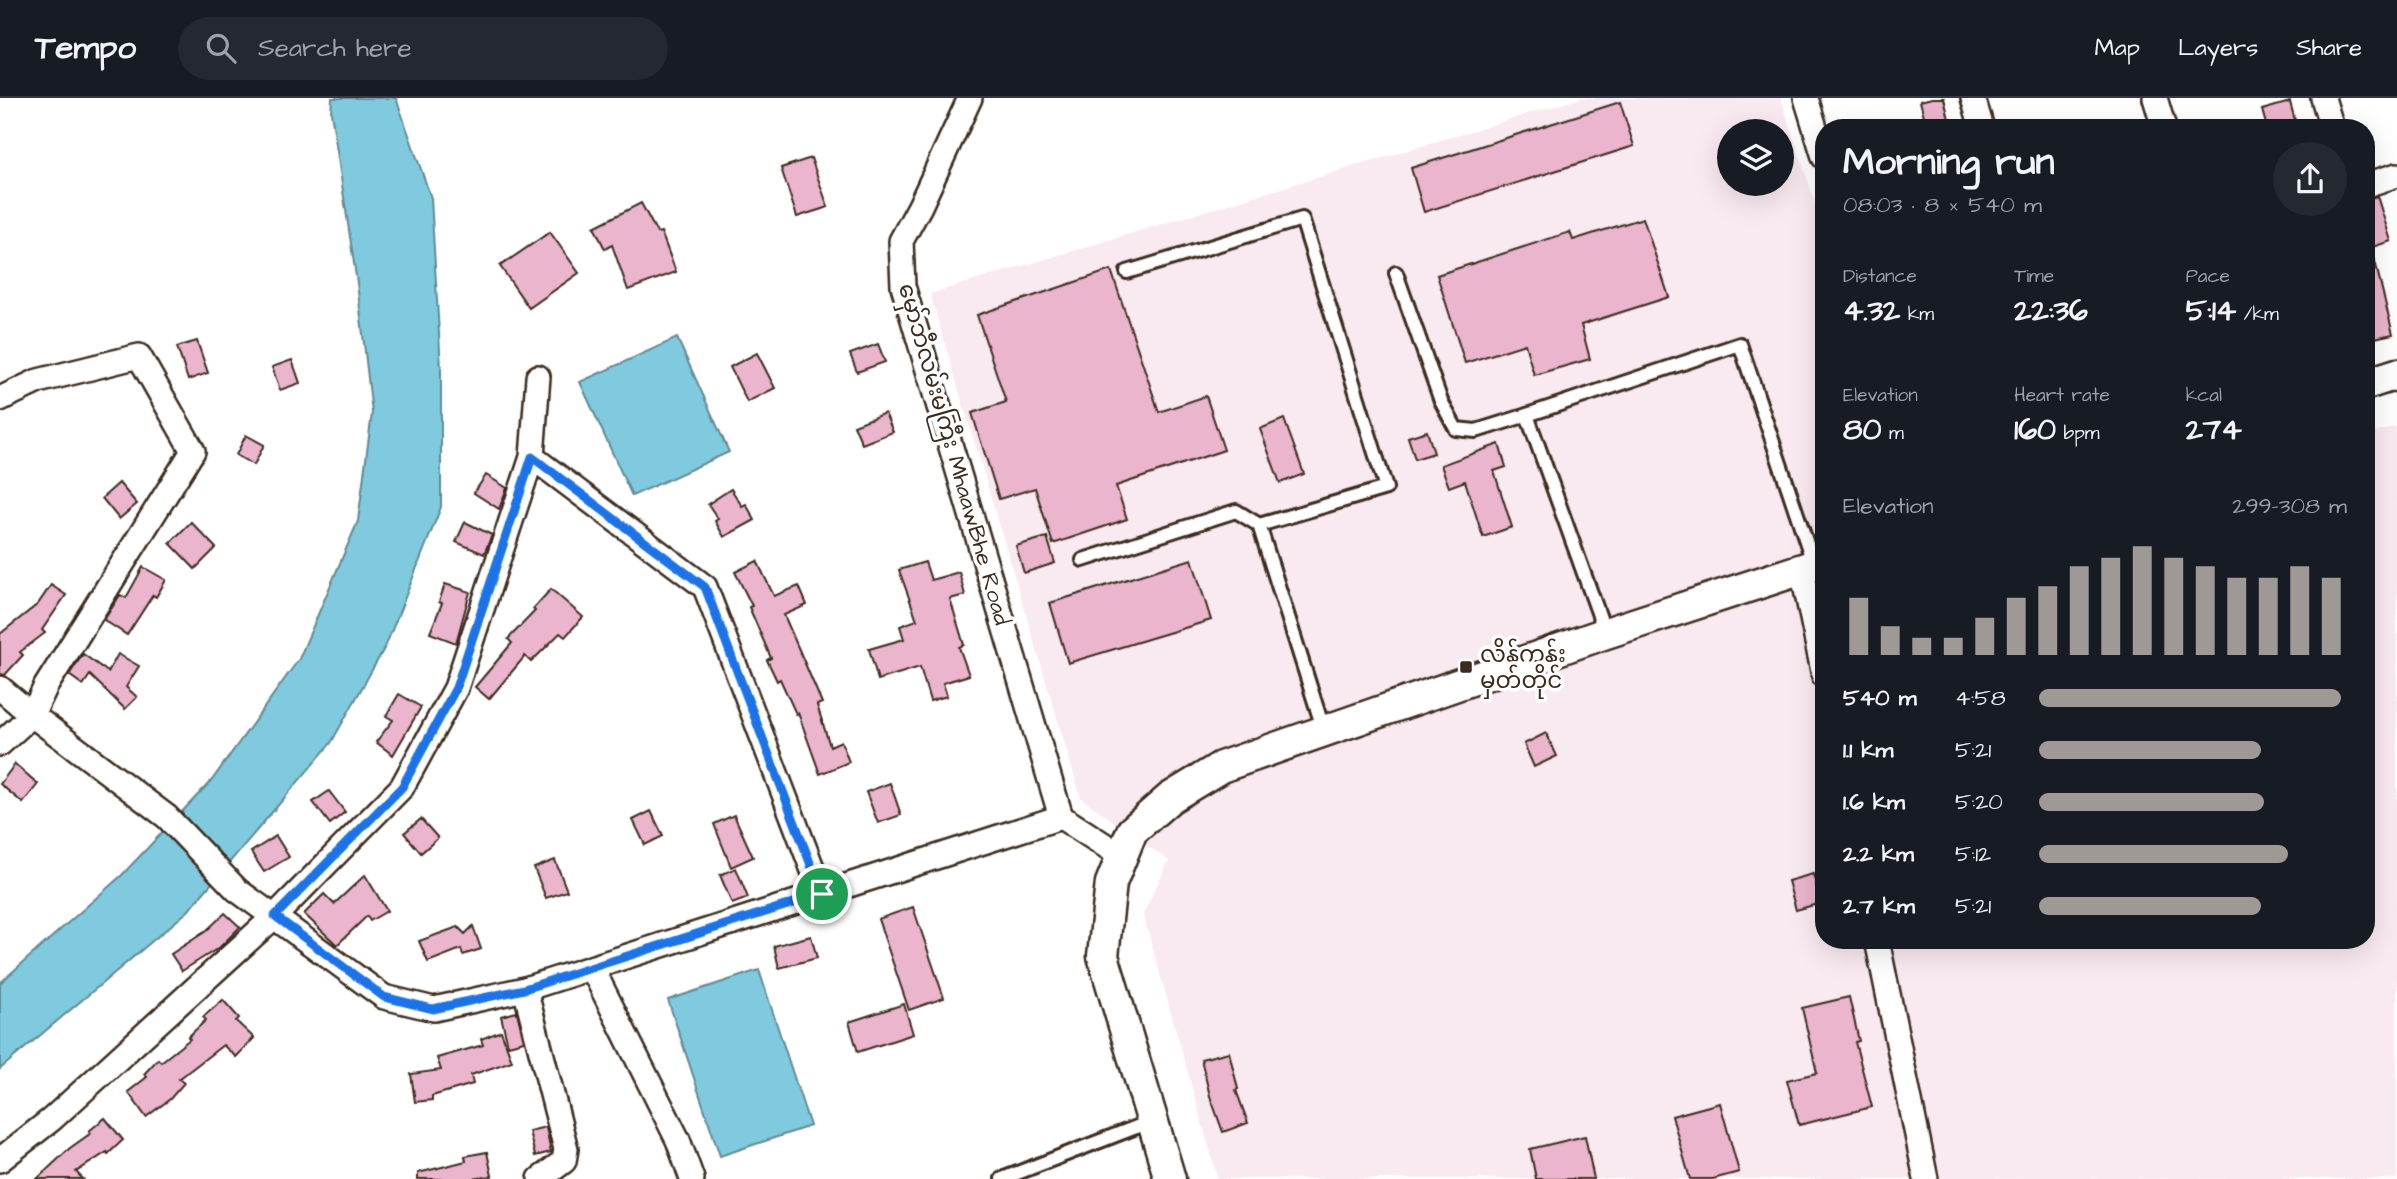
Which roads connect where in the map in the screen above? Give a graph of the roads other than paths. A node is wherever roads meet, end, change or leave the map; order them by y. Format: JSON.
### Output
{"nodes":[{"id":1,"x":970,"y":98,"type":"edge"},
{"id":2,"x":1805,"y":98,"type":"edge"},
{"id":3,"x":1973,"y":98,"type":"edge"},
{"id":4,"x":2155,"y":98,"type":"edge"},
{"id":5,"x":2323,"y":98,"type":"edge"},
{"id":6,"x":1979,"y":119,"type":"edge"},
{"id":7,"x":2161,"y":119,"type":"edge"},
{"id":8,"x":2329,"y":119,"type":"edge"},
{"id":9,"x":1815,"y":129,"type":"edge"},
{"id":10,"x":2397,"y":175,"type":"edge"},
{"id":11,"x":2375,"y":182,"type":"edge"},
{"id":12,"x":1127,"y":272,"type":"dead end"},
{"id":13,"x":1396,"y":273,"type":"dead end"},
{"id":14,"x":2397,"y":374,"type":"edge"},
{"id":15,"x":538,"y":377,"type":"dead end"},
{"id":16,"x":2375,"y":381,"type":"edge"},
{"id":17,"x":0,"y":398,"type":"edge"},
{"id":18,"x":1527,"y":415,"type":"junction"},
{"id":19,"x":532,"y":457,"type":"junction"},
{"id":20,"x":1259,"y":525,"type":"junction"},
{"id":21,"x":1083,"y":560,"type":"dead end"},
{"id":22,"x":1813,"y":566,"type":"edge"},
{"id":23,"x":1815,"y":586,"type":"edge"},
{"id":24,"x":1605,"y":633,"type":"junction"},
{"id":25,"x":0,"y":688,"type":"edge"},
{"id":26,"x":32,"y":715,"type":"junction"},
{"id":27,"x":1325,"y":732,"type":"junction"},
{"id":28,"x":0,"y":744,"type":"edge"},
{"id":29,"x":1061,"y":817,"type":"junction"},
{"id":30,"x":1127,"y":844,"type":"junction"},
{"id":31,"x":822,"y":894,"type":"junction"},
{"id":32,"x":275,"y":916,"type":"junction"},
{"id":33,"x":1879,"y":949,"type":"edge"},
{"id":34,"x":592,"y":968,"type":"junction"},
{"id":35,"x":524,"y":989,"type":"junction"},
{"id":36,"x":1153,"y":1121,"type":"junction"},
{"id":37,"x":0,"y":1160,"type":"edge"},
{"id":38,"x":540,"y":1179,"type":"edge"},
{"id":39,"x":692,"y":1179,"type":"edge"},
{"id":40,"x":1002,"y":1179,"type":"edge"},
{"id":41,"x":1170,"y":1179,"type":"edge"},
{"id":42,"x":1926,"y":1179,"type":"edge"}],
"edges":[{"from":1,"to":29,"type":"street","name":"မှော်ဘီလမ်းမကြီး MhaawBhe Road"},
{"from":2,"to":9,"type":"street"},
{"from":3,"to":6,"type":"street"},
{"from":4,"to":7,"type":"street"},
{"from":5,"to":8,"type":"street"},
{"from":10,"to":11,"type":"street"},
{"from":12,"to":20,"type":"lane"},
{"from":13,"to":18,"type":"lane"},
{"from":14,"to":16,"type":"street"},
{"from":15,"to":19,"type":"street"},
{"from":17,"to":26,"type":"street"},
{"from":18,"to":22,"type":"lane"},
{"from":18,"to":24,"type":"lane"},
{"from":19,"to":31,"type":"street"},
{"from":19,"to":32,"type":"street"},
{"from":20,"to":21,"type":"lane"},
{"from":20,"to":27,"type":"lane"},
{"from":22,"to":23,"type":"street"},
{"from":22,"to":24,"type":"street"},
{"from":24,"to":27,"type":"street"},
{"from":25,"to":26,"type":"street"},
{"from":26,"to":28,"type":"street"},
{"from":26,"to":32,"type":"street"},
{"from":27,"to":30,"type":"street"},
{"from":29,"to":30,"type":"street"},
{"from":29,"to":31,"type":"street"},
{"from":30,"to":36,"type":"street"},
{"from":31,"to":34,"type":"street"},
{"from":32,"to":35,"type":"street"},
{"from":32,"to":37,"type":"street"},
{"from":33,"to":42,"type":"street"},
{"from":34,"to":35,"type":"street"},
{"from":34,"to":39,"type":"street"},
{"from":35,"to":38,"type":"street"},
{"from":36,"to":40,"type":"lane"},
{"from":36,"to":41,"type":"street"}]}
